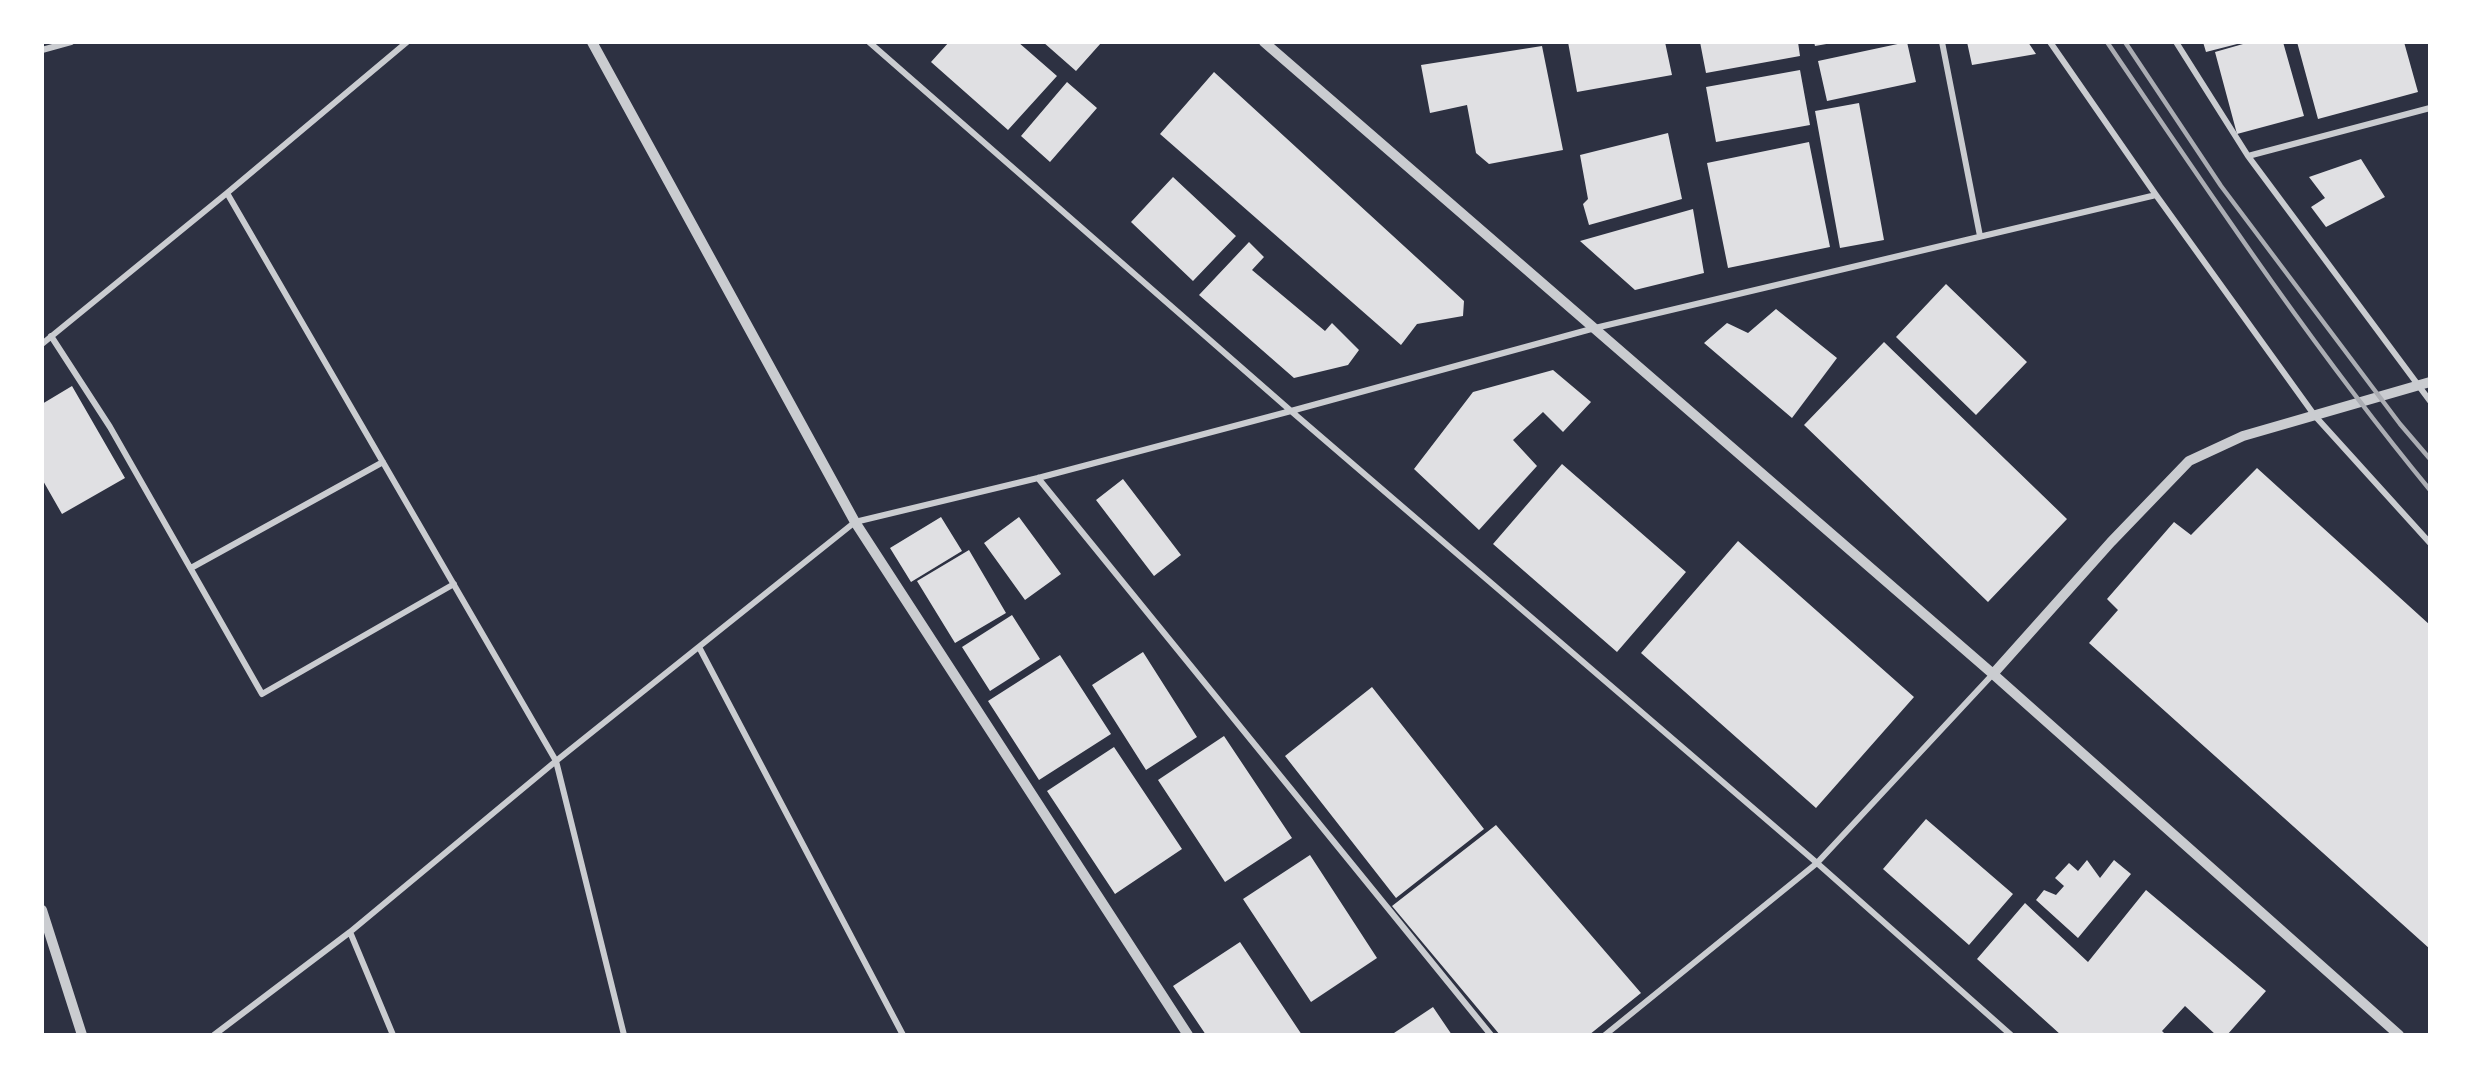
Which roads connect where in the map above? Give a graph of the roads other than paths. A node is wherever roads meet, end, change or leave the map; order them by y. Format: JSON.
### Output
{"nodes":[{"id":1,"x":71,"y":42,"type":"edge"},
{"id":2,"x":592,"y":42,"type":"edge"},
{"id":3,"x":868,"y":42,"type":"edge"},
{"id":4,"x":1264,"y":42,"type":"edge"},
{"id":5,"x":1942,"y":42,"type":"edge"},
{"id":6,"x":2050,"y":42,"type":"edge"},
{"id":7,"x":2176,"y":42,"type":"edge"},
{"id":8,"x":403,"y":43,"type":"edge"},
{"id":9,"x":42,"y":50,"type":"edge"},
{"id":10,"x":2430,"y":108,"type":"edge"},
{"id":11,"x":2248,"y":156,"type":"junction"},
{"id":12,"x":227,"y":193,"type":"junction"},
{"id":13,"x":2156,"y":195,"type":"junction"},
{"id":14,"x":1980,"y":236,"type":"junction"},
{"id":15,"x":1595,"y":328,"type":"junction"},
{"id":16,"x":51,"y":336,"type":"junction"},
{"id":17,"x":42,"y":344,"type":"edge"},
{"id":18,"x":2430,"y":382,"type":"edge"},
{"id":19,"x":2418,"y":385,"type":"junction"},
{"id":20,"x":2430,"y":401,"type":"edge"},
{"id":21,"x":1291,"y":411,"type":"junction"},
{"id":22,"x":2315,"y":416,"type":"junction"},
{"id":23,"x":383,"y":462,"type":"junction"},
{"id":24,"x":1038,"y":478,"type":"junction"},
{"id":25,"x":855,"y":522,"type":"junction"},
{"id":26,"x":2430,"y":543,"type":"edge"},
{"id":27,"x":191,"y":568,"type":"junction"},
{"id":28,"x":454,"y":584,"type":"junction"},
{"id":29,"x":699,"y":647,"type":"junction"},
{"id":30,"x":1992,"y":674,"type":"junction"},
{"id":31,"x":556,"y":761,"type":"junction"},
{"id":32,"x":1817,"y":863,"type":"junction"},
{"id":33,"x":42,"y":910,"type":"edge"},
{"id":34,"x":350,"y":932,"type":"junction"},
{"id":35,"x":82,"y":1035,"type":"edge"},
{"id":36,"x":214,"y":1035,"type":"edge"},
{"id":37,"x":393,"y":1035,"type":"edge"},
{"id":38,"x":624,"y":1035,"type":"edge"},
{"id":39,"x":903,"y":1035,"type":"edge"},
{"id":40,"x":1188,"y":1035,"type":"edge"},
{"id":41,"x":1491,"y":1035,"type":"edge"},
{"id":42,"x":1605,"y":1035,"type":"edge"},
{"id":43,"x":2011,"y":1035,"type":"edge"},
{"id":44,"x":2399,"y":1035,"type":"edge"}],
"edges":[{"from":1,"to":9,"type":"street"},
{"from":2,"to":25,"type":"street"},
{"from":3,"to":21,"type":"street"},
{"from":4,"to":15,"type":"street"},
{"from":5,"to":14,"type":"street"},
{"from":6,"to":13,"type":"street"},
{"from":7,"to":11,"type":"street"},
{"from":8,"to":12,"type":"street"},
{"from":10,"to":11,"type":"street"},
{"from":11,"to":19,"type":"street"},
{"from":12,"to":16,"type":"street"},
{"from":12,"to":23,"type":"street"},
{"from":13,"to":14,"type":"street"},
{"from":13,"to":22,"type":"street"},
{"from":14,"to":15,"type":"street"},
{"from":15,"to":21,"type":"street"},
{"from":15,"to":30,"type":"street"},
{"from":16,"to":17,"type":"street"},
{"from":16,"to":27,"type":"street"},
{"from":18,"to":19,"type":"street"},
{"from":19,"to":20,"type":"street"},
{"from":19,"to":22,"type":"street"},
{"from":21,"to":24,"type":"street"},
{"from":21,"to":32,"type":"street"},
{"from":22,"to":26,"type":"street"},
{"from":22,"to":30,"type":"street"},
{"from":23,"to":27,"type":"street"},
{"from":23,"to":28,"type":"street"},
{"from":24,"to":25,"type":"street"},
{"from":24,"to":41,"type":"street"},
{"from":25,"to":29,"type":"street"},
{"from":25,"to":40,"type":"street"},
{"from":27,"to":28,"type":"street"},
{"from":28,"to":31,"type":"street"},
{"from":29,"to":31,"type":"street"},
{"from":29,"to":39,"type":"street"},
{"from":30,"to":32,"type":"street"},
{"from":30,"to":44,"type":"street"},
{"from":31,"to":34,"type":"street"},
{"from":31,"to":38,"type":"street"},
{"from":32,"to":42,"type":"street"},
{"from":32,"to":43,"type":"street"},
{"from":33,"to":35,"type":"street"},
{"from":34,"to":36,"type":"street"},
{"from":34,"to":37,"type":"street"}]}
